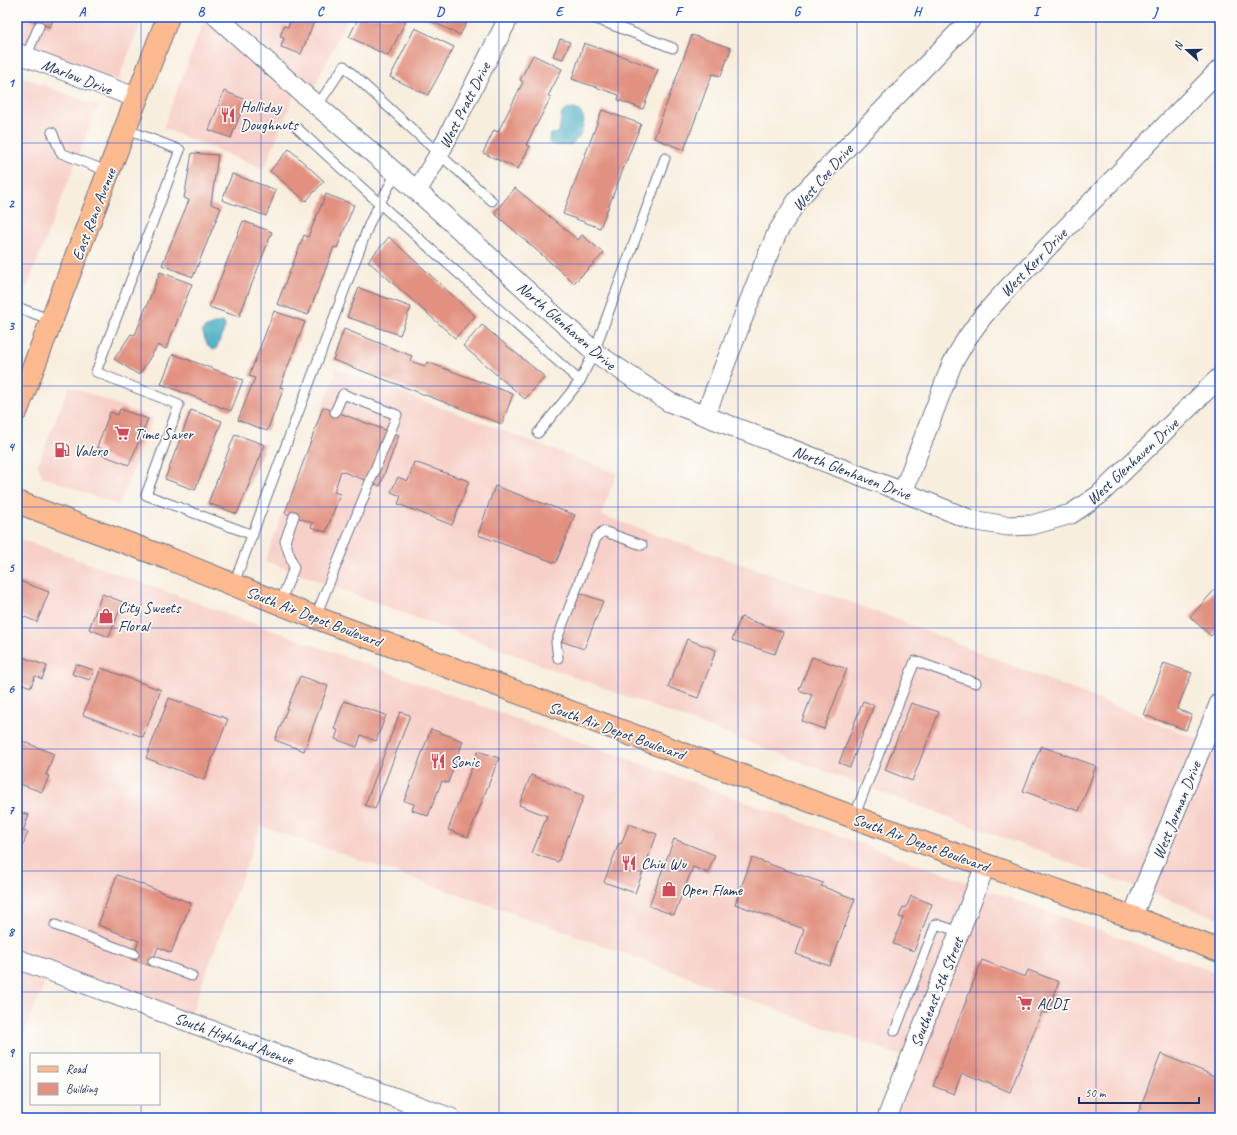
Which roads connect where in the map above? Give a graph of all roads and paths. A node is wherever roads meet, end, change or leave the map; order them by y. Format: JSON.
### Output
{"nodes":[{"id":1,"x":168,"y":17,"type":"edge"},
{"id":2,"x":217,"y":17,"type":"edge"},
{"id":3,"x":509,"y":17,"type":"edge"},
{"id":4,"x":591,"y":17,"type":"edge"},
{"id":5,"x":973,"y":17,"type":"edge"},
{"id":6,"x":39,"y":26,"type":"dead end"},
{"id":7,"x":673,"y":48,"type":"dead end"},
{"id":8,"x":22,"y":55,"type":"edge"},
{"id":9,"x":1220,"y":69,"type":"edge"},
{"id":10,"x":137,"y":98,"type":"junction"},
{"id":11,"x":317,"y":106,"type":"junction"},
{"id":12,"x":297,"y":128,"type":"dead end"},
{"id":13,"x":125,"y":129,"type":"junction"},
{"id":14,"x":52,"y":132,"type":"dead end"},
{"id":15,"x":438,"y":154,"type":"junction"},
{"id":16,"x":664,"y":158,"type":"dead end"},
{"id":17,"x":109,"y":172,"type":"junction"},
{"id":18,"x":396,"y":173,"type":"junction"},
{"id":19,"x":416,"y":191,"type":"junction"},
{"id":20,"x":492,"y":201,"type":"dead end"},
{"id":21,"x":380,"y":204,"type":"junction"},
{"id":22,"x":17,"y":307,"type":"edge"},
{"id":23,"x":51,"y":320,"type":"junction"},
{"id":24,"x":594,"y":352,"type":"junction"},
{"id":25,"x":580,"y":382,"type":"junction"},
{"id":26,"x":1218,"y":383,"type":"edge"},
{"id":27,"x":17,"y":410,"type":"edge"},
{"id":28,"x":335,"y":412,"type":"dead end"},
{"id":29,"x":705,"y":416,"type":"junction"},
{"id":30,"x":538,"y":433,"type":"dead end"},
{"id":31,"x":903,"y":492,"type":"junction"},
{"id":32,"x":17,"y":502,"type":"edge"},
{"id":33,"x":294,"y":516,"type":"dead end"},
{"id":34,"x":1008,"y":526,"type":"joint"},
{"id":35,"x":253,"y":535,"type":"junction"},
{"id":36,"x":642,"y":545,"type":"dead end"},
{"id":37,"x":233,"y":586,"type":"junction"},
{"id":38,"x":280,"y":605,"type":"junction"},
{"id":39,"x":315,"y":618,"type":"junction"},
{"id":40,"x":558,"y":658,"type":"dead end"},
{"id":41,"x":976,"y":683,"type":"dead end"},
{"id":42,"x":1220,"y":702,"type":"edge"},
{"id":43,"x":854,"y":818,"type":"junction"},
{"id":44,"x":985,"y":866,"type":"junction"},
{"id":45,"x":1132,"y":918,"type":"junction"},
{"id":46,"x":55,"y":925,"type":"dead end"},
{"id":47,"x":960,"y":932,"type":"junction"},
{"id":48,"x":1220,"y":951,"type":"edge"},
{"id":49,"x":134,"y":954,"type":"dead end"},
{"id":50,"x":17,"y":959,"type":"edge"},
{"id":51,"x":153,"y":961,"type":"dead end"},
{"id":52,"x":192,"y":976,"type":"dead end"},
{"id":53,"x":895,"y":1031,"type":"dead end"},
{"id":54,"x":452,"y":1118,"type":"edge"},
{"id":55,"x":887,"y":1118,"type":"edge"}],
"edges":[{"from":1,"to":10,"type":"main road","name":"East Reno Avenue"},
{"from":2,"to":11,"type":"street","name":"North Glenhaven Drive"},
{"from":3,"to":15,"type":"street","name":"West Pratt Drive"},
{"from":4,"to":7,"type":"lane"},
{"from":5,"to":29,"type":"street","name":"West Coe Drive"},
{"from":6,"to":8,"type":"lane"},
{"from":8,"to":10,"type":"street","name":"Marlow Drive"},
{"from":9,"to":31,"type":"street","name":"West Kerr Drive"},
{"from":10,"to":13,"type":"main road","name":"East Reno Avenue"},
{"from":11,"to":15,"type":"lane"},
{"from":11,"to":18,"type":"street","name":"North Glenhaven Drive"},
{"from":12,"to":21,"type":"lane"},
{"from":13,"to":17,"type":"main road","name":"East Reno Avenue"},
{"from":13,"to":35,"type":"lane"},
{"from":14,"to":17,"type":"lane"},
{"from":15,"to":19,"type":"street","name":"West Pratt Drive"},
{"from":15,"to":20,"type":"lane"},
{"from":16,"to":24,"type":"lane"},
{"from":17,"to":23,"type":"main road","name":"East Reno Avenue"},
{"from":18,"to":19,"type":"street","name":"North Glenhaven Drive"},
{"from":18,"to":21,"type":"lane"},
{"from":19,"to":24,"type":"street","name":"North Glenhaven Drive"},
{"from":21,"to":25,"type":"lane"},
{"from":21,"to":35,"type":"lane"},
{"from":22,"to":23,"type":"lane"},
{"from":23,"to":27,"type":"main road","name":"East Reno Avenue"},
{"from":24,"to":25,"type":"lane"},
{"from":24,"to":29,"type":"street","name":"North Glenhaven Drive"},
{"from":25,"to":30,"type":"lane"},
{"from":26,"to":34,"type":"street","name":"West Glenhaven Drive"},
{"from":28,"to":39,"type":"lane"},
{"from":29,"to":31,"type":"street","name":"North Glenhaven Drive"},
{"from":31,"to":34,"type":"street","name":"North Glenhaven Drive"},
{"from":32,"to":37,"type":"main road","name":"South Air Depot Boulevard"},
{"from":33,"to":38,"type":"lane"},
{"from":35,"to":37,"type":"lane"},
{"from":36,"to":40,"type":"lane"},
{"from":37,"to":38,"type":"main road","name":"South Air Depot Boulevard"},
{"from":38,"to":39,"type":"main road","name":"South Air Depot Boulevard"},
{"from":39,"to":43,"type":"main road","name":"South Air Depot Boulevard"},
{"from":41,"to":43,"type":"lane"},
{"from":42,"to":45,"type":"street","name":"West Jarman Drive"},
{"from":43,"to":44,"type":"main road","name":"South Air Depot Boulevard"},
{"from":44,"to":45,"type":"main road","name":"South Air Depot Boulevard"},
{"from":44,"to":47,"type":"street","name":"Southeast 5th Street"},
{"from":45,"to":48,"type":"main road","name":"South Air Depot Boulevard"},
{"from":46,"to":49,"type":"lane"},
{"from":47,"to":53,"type":"lane"},
{"from":47,"to":55,"type":"street","name":"Southeast 5th Street"},
{"from":50,"to":54,"type":"street","name":"South Highland Avenue"},
{"from":51,"to":52,"type":"lane"}]}
